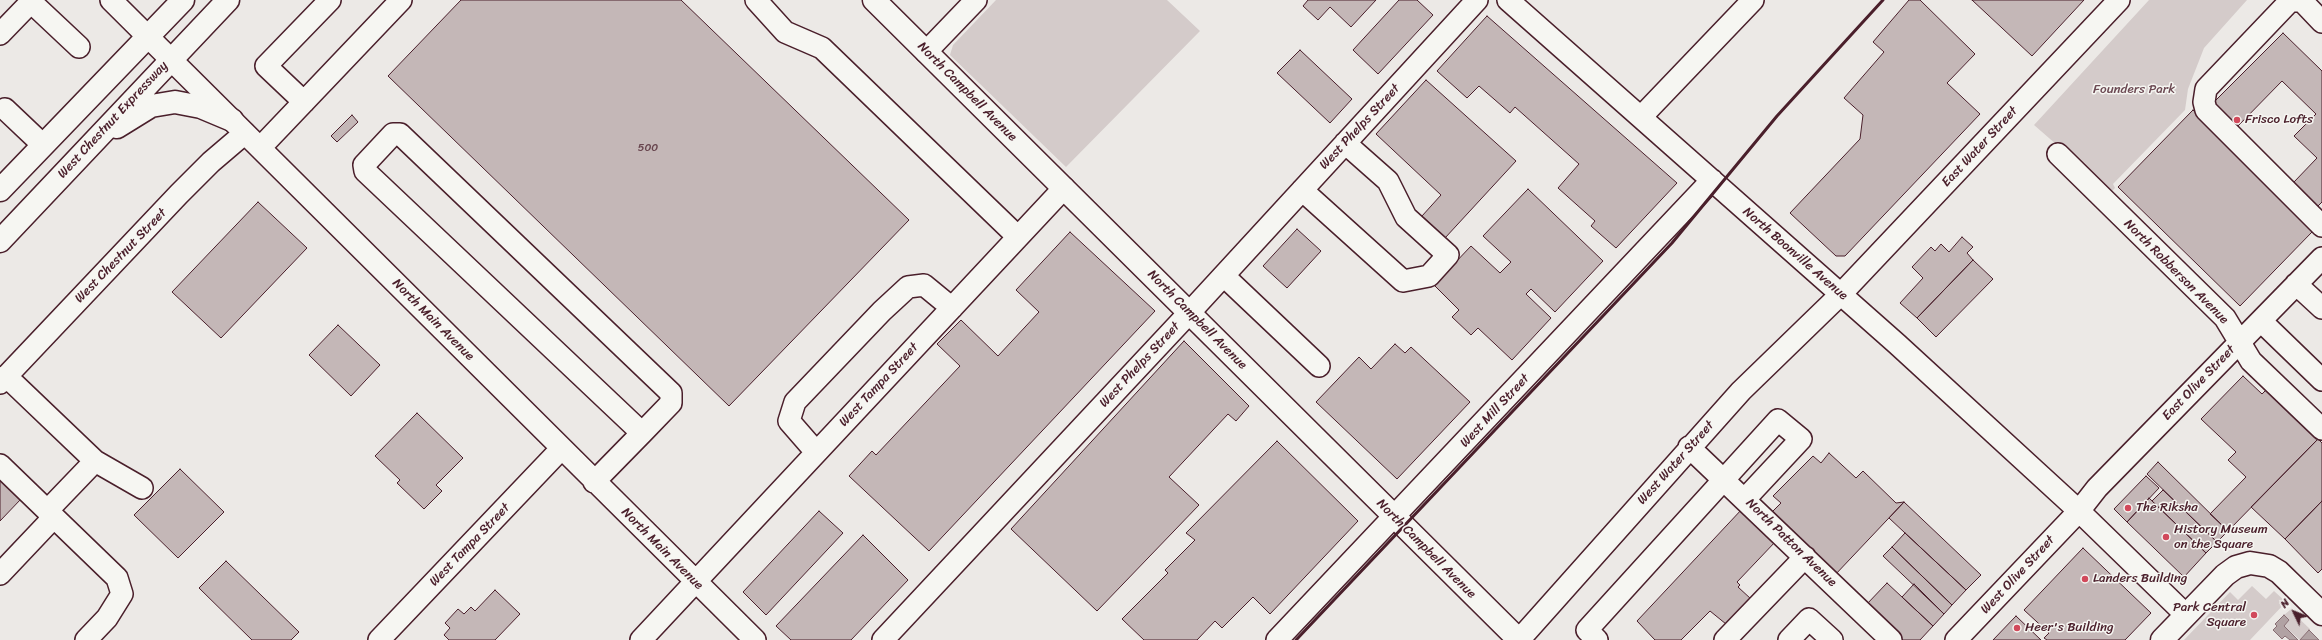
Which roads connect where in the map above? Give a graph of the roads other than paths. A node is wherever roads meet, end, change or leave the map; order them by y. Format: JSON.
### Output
{"nodes":[{"id":1,"x":111,"y":0,"type":"edge"},
{"id":2,"x":183,"y":0,"type":"edge"},
{"id":3,"x":228,"y":0,"type":"edge"},
{"id":4,"x":330,"y":0,"type":"edge"},
{"id":5,"x":401,"y":0,"type":"edge"},
{"id":6,"x":756,"y":0,"type":"edge"},
{"id":7,"x":874,"y":0,"type":"edge"},
{"id":8,"x":976,"y":0,"type":"edge"},
{"id":9,"x":1477,"y":0,"type":"edge"},
{"id":10,"x":1508,"y":0,"type":"edge"},
{"id":11,"x":1753,"y":0,"type":"edge"},
{"id":12,"x":2119,"y":0,"type":"edge"},
{"id":13,"x":30,"y":1,"type":"edge"},
{"id":14,"x":2322,"y":22,"type":"edge"},
{"id":15,"x":0,"y":34,"type":"edge"},
{"id":16,"x":148,"y":36,"type":"junction"},
{"id":17,"x":79,"y":47,"type":"dead end"},
{"id":18,"x":926,"y":52,"type":"junction"},
{"id":19,"x":171,"y":59,"type":"junction"},
{"id":20,"x":304,"y":102,"type":"junction"},
{"id":21,"x":2,"y":109,"type":"edge"},
{"id":22,"x":1641,"y":117,"type":"junction"},
{"id":23,"x":239,"y":126,"type":"junction"},
{"id":24,"x":1345,"y":143,"type":"junction"},
{"id":25,"x":43,"y":145,"type":"junction"},
{"id":26,"x":260,"y":148,"type":"junction"},
{"id":27,"x":82,"y":152,"type":"junction"},
{"id":28,"x":2058,"y":154,"type":"dead end"},
{"id":29,"x":1712,"y":180,"type":"junction"},
{"id":30,"x":1064,"y":188,"type":"junction"},
{"id":31,"x":0,"y":190,"type":"edge"},
{"id":32,"x":1302,"y":190,"type":"junction"},
{"id":33,"x":2322,"y":226,"type":"edge"},
{"id":34,"x":1018,"y":237,"type":"junction"},
{"id":35,"x":0,"y":241,"type":"edge"},
{"id":36,"x":2322,"y":258,"type":"edge"},
{"id":37,"x":1224,"y":276,"type":"junction"},
{"id":38,"x":2296,"y":284,"type":"junction"},
{"id":39,"x":1841,"y":294,"type":"junction"},
{"id":40,"x":952,"y":308,"type":"junction"},
{"id":41,"x":2322,"y":308,"type":"edge"},
{"id":42,"x":1190,"y":312,"type":"junction"},
{"id":43,"x":2261,"y":321,"type":"junction"},
{"id":44,"x":2240,"y":341,"type":"junction"},
{"id":45,"x":1319,"y":366,"type":"dead end"},
{"id":46,"x":3,"y":380,"type":"edge"},
{"id":47,"x":2322,"y":380,"type":"edge"},
{"id":48,"x":2322,"y":429,"type":"edge"},
{"id":49,"x":642,"y":433,"type":"junction"},
{"id":50,"x":1689,"y":447,"type":"junction"},
{"id":51,"x":561,"y":449,"type":"junction"},
{"id":52,"x":816,"y":452,"type":"junction"},
{"id":53,"x":95,"y":461,"type":"junction"},
{"id":54,"x":0,"y":465,"type":"edge"},
{"id":55,"x":1724,"y":479,"type":"junction"},
{"id":56,"x":594,"y":482,"type":"junction"},
{"id":57,"x":142,"y":488,"type":"dead end"},
{"id":58,"x":1745,"y":499,"type":"junction"},
{"id":59,"x":2079,"y":511,"type":"junction"},
{"id":60,"x":51,"y":514,"type":"junction"},
{"id":61,"x":1394,"y":518,"type":"junction"},
{"id":62,"x":1805,"y":557,"type":"junction"},
{"id":63,"x":0,"y":574,"type":"edge"},
{"id":64,"x":694,"y":581,"type":"junction"},
{"id":65,"x":2321,"y":612,"type":"edge"},
{"id":66,"x":2186,"y":615,"type":"junction"},
{"id":67,"x":86,"y":640,"type":"edge"},
{"id":68,"x":379,"y":640,"type":"edge"},
{"id":69,"x":640,"y":640,"type":"edge"},
{"id":70,"x":755,"y":640,"type":"edge"},
{"id":71,"x":884,"y":640,"type":"edge"},
{"id":72,"x":1277,"y":640,"type":"edge"},
{"id":73,"x":1519,"y":640,"type":"edge"},
{"id":74,"x":1597,"y":640,"type":"edge"},
{"id":75,"x":1725,"y":640,"type":"edge"},
{"id":76,"x":1789,"y":640,"type":"edge"},
{"id":77,"x":1832,"y":640,"type":"edge"},
{"id":78,"x":1891,"y":640,"type":"edge"},
{"id":79,"x":1956,"y":640,"type":"edge"},
{"id":80,"x":2162,"y":640,"type":"edge"}],
"edges":[{"from":1,"to":16,"type":"street","name":"North Main Avenue"},
{"from":2,"to":16,"type":"main road"},
{"from":3,"to":19,"type":"main road","name":"West Chestnut Expressway"},
{"from":4,"to":20,"type":"street"},
{"from":5,"to":20,"type":"street"},
{"from":6,"to":34,"type":"street"},
{"from":7,"to":18,"type":"main road","name":"North Campbell Avenue"},
{"from":8,"to":18,"type":"street"},
{"from":9,"to":24,"type":"street","name":"West Phelps Street"},
{"from":10,"to":22,"type":"street","name":"North Boonville Avenue"},
{"from":11,"to":22,"type":"street"},
{"from":12,"to":39,"type":"street","name":"East Water Street"},
{"from":13,"to":15,"type":"street"},
{"from":13,"to":17,"type":"street"},
{"from":14,"to":33,"type":"street"},
{"from":16,"to":19,"type":"street","name":"North Main Avenue"},
{"from":16,"to":25,"type":"main road"},
{"from":18,"to":30,"type":"main road","name":"North Campbell Avenue"},
{"from":19,"to":23,"type":"street","name":"North Main Avenue"},
{"from":19,"to":27,"type":"main road","name":"West Chestnut Expressway"},
{"from":20,"to":26,"type":"street"},
{"from":21,"to":25,"type":"street"},
{"from":22,"to":29,"type":"street","name":"North Boonville Avenue"},
{"from":23,"to":26,"type":"street","name":"North Main Avenue"},
{"from":23,"to":27,"type":"main road"},
{"from":23,"to":46,"type":"street","name":"West Chestnut Street"},
{"from":24,"to":32,"type":"street","name":"West Phelps Street"},
{"from":24,"to":32,"type":"street"},
{"from":25,"to":31,"type":"main road"},
{"from":26,"to":51,"type":"street","name":"North Main Avenue"},
{"from":27,"to":35,"type":"main road","name":"West Chestnut Expressway"},
{"from":28,"to":44,"type":"street","name":"North Robberson Avenue"},
{"from":29,"to":39,"type":"street","name":"North Boonville Avenue"},
{"from":29,"to":61,"type":"street","name":"West Mill Street"},
{"from":30,"to":34,"type":"street","name":"West Tampa Street"},
{"from":30,"to":42,"type":"main road","name":"North Campbell Avenue"},
{"from":32,"to":37,"type":"street","name":"West Phelps Street"},
{"from":34,"to":40,"type":"street","name":"West Tampa Street"},
{"from":36,"to":38,"type":"street","name":"East Olive Street"},
{"from":37,"to":42,"type":"street","name":"West Phelps Street"},
{"from":37,"to":45,"type":"street"},
{"from":38,"to":41,"type":"street"},
{"from":38,"to":43,"type":"street","name":"East Olive Street"},
{"from":39,"to":50,"type":"street","name":"West Water Street"},
{"from":39,"to":59,"type":"street","name":"North Boonville Avenue"},
{"from":40,"to":52,"type":"street","name":"West Tampa Street"},
{"from":40,"to":52,"type":"street"},
{"from":42,"to":61,"type":"main road","name":"North Campbell Avenue"},
{"from":42,"to":71,"type":"street","name":"West Phelps Street"},
{"from":43,"to":44,"type":"street","name":"East Olive Street"},
{"from":43,"to":47,"type":"street"},
{"from":44,"to":48,"type":"street","name":"North Robberson Avenue"},
{"from":44,"to":59,"type":"street","name":"East Olive Street"},
{"from":46,"to":53,"type":"street"},
{"from":49,"to":49,"type":"street"},
{"from":49,"to":56,"type":"street"},
{"from":50,"to":55,"type":"street","name":"North Patton Avenue"},
{"from":50,"to":73,"type":"street","name":"West Water Street"},
{"from":51,"to":56,"type":"street","name":"North Main Avenue"},
{"from":51,"to":68,"type":"street","name":"West Tampa Street"},
{"from":52,"to":64,"type":"street","name":"West Tampa Street"},
{"from":53,"to":57,"type":"street"},
{"from":53,"to":60,"type":"street"},
{"from":54,"to":60,"type":"street"},
{"from":55,"to":58,"type":"street","name":"North Patton Avenue"},
{"from":55,"to":58,"type":"street"},
{"from":55,"to":74,"type":"street"},
{"from":56,"to":64,"type":"street","name":"North Main Avenue"},
{"from":58,"to":62,"type":"street","name":"North Patton Avenue"},
{"from":59,"to":66,"type":"street","name":"North Boonville Avenue"},
{"from":59,"to":79,"type":"street","name":"West Olive Street"},
{"from":60,"to":63,"type":"street"},
{"from":60,"to":67,"type":"street"},
{"from":61,"to":72,"type":"street","name":"West Mill Street"},
{"from":61,"to":73,"type":"main road","name":"North Campbell Avenue"},
{"from":62,"to":75,"type":"street"},
{"from":62,"to":78,"type":"street","name":"North Patton Avenue"},
{"from":64,"to":69,"type":"street","name":"West Tampa Street"},
{"from":64,"to":70,"type":"street","name":"North Main Avenue"},
{"from":65,"to":66,"type":"main road"},
{"from":66,"to":80,"type":"main road"},
{"from":76,"to":77,"type":"street"}]}
